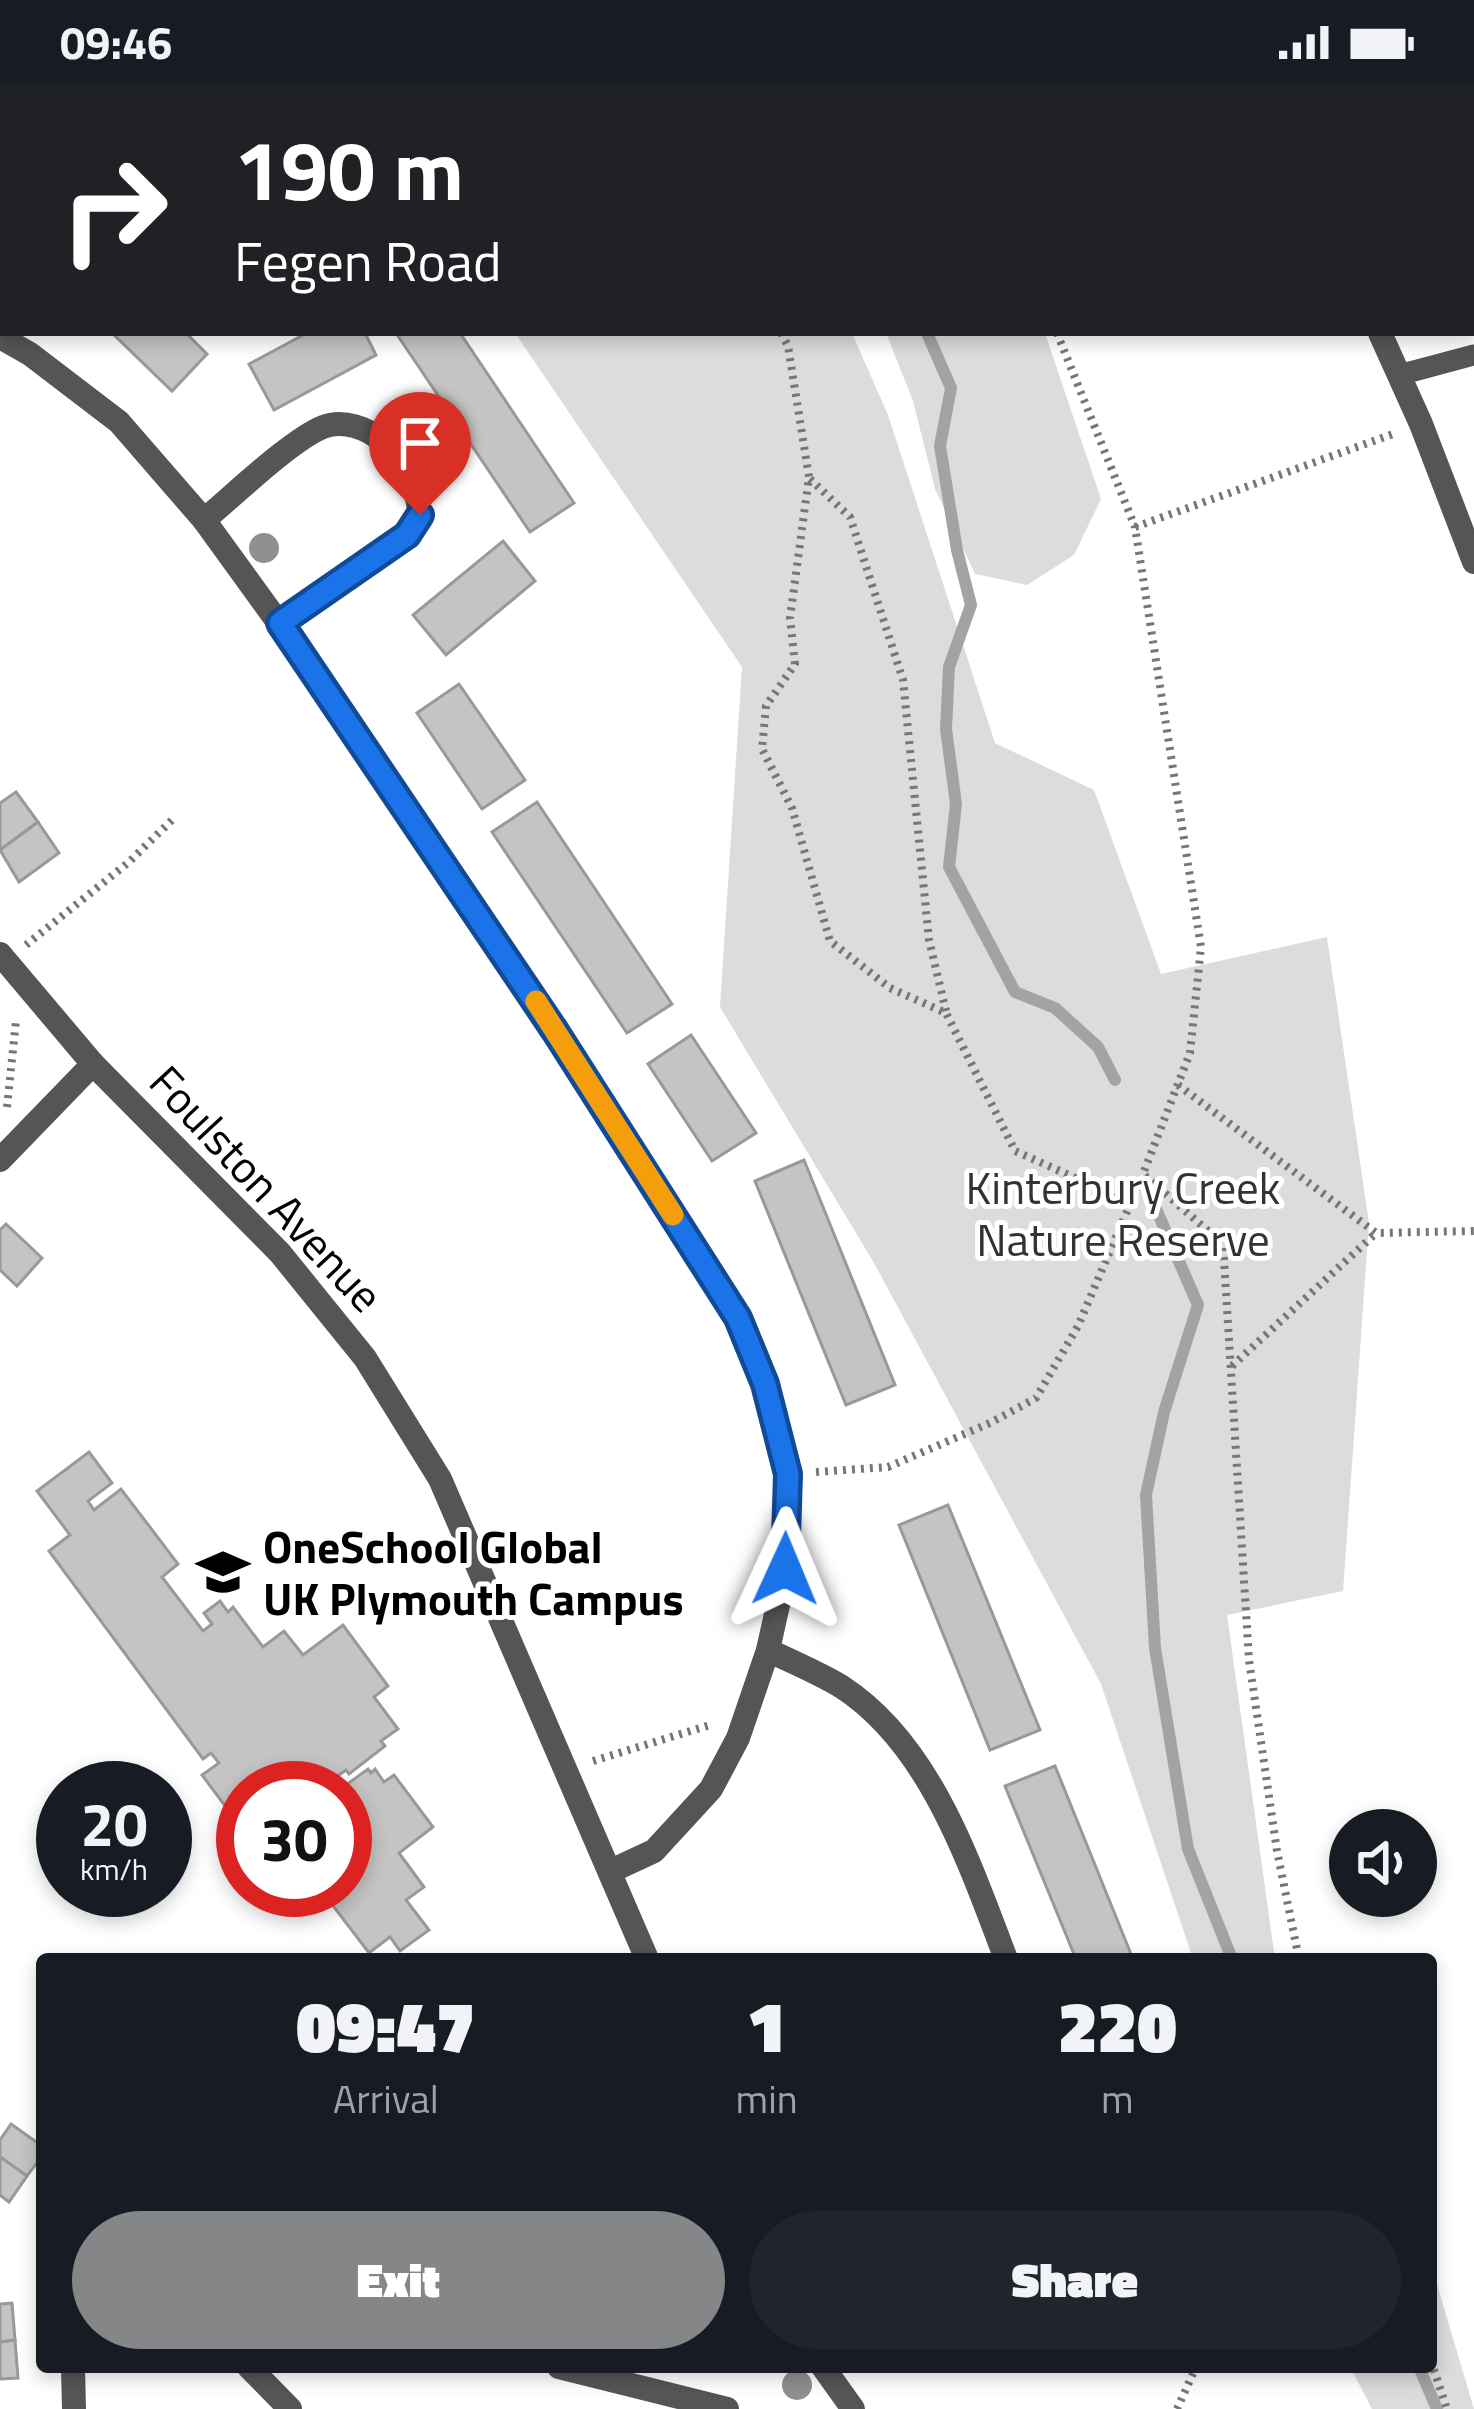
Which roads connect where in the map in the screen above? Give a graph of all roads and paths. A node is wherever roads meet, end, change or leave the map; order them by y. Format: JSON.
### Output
{"nodes":[{"id":1,"x":783,"y":336,"type":"edge"},
{"id":2,"x":1058,"y":336,"type":"edge"},
{"id":3,"x":1381,"y":336,"type":"edge"},
{"id":4,"x":0,"y":337,"type":"edge"},
{"id":5,"x":1474,"y":355,"type":"edge"},
{"id":6,"x":1400,"y":375,"type":"junction"},
{"id":7,"x":1421,"y":424,"type":"junction"},
{"id":8,"x":809,"y":478,"type":"junction"},
{"id":9,"x":204,"y":520,"type":"junction"},
{"id":10,"x":1135,"y":527,"type":"junction"},
{"id":11,"x":1474,"y":562,"type":"edge"},
{"id":12,"x":280,"y":623,"type":"junction"},
{"id":13,"x":174,"y":818,"type":"dead end"},
{"id":14,"x":8,"y":964,"type":"edge"},
{"id":15,"x":946,"y":1013,"type":"junction"},
{"id":16,"x":93,"y":1064,"type":"junction"},
{"id":17,"x":1178,"y":1085,"type":"junction"},
{"id":18,"x":1,"y":1158,"type":"edge"},
{"id":19,"x":1143,"y":1174,"type":"junction"},
{"id":20,"x":1132,"y":1198,"type":"junction"},
{"id":21,"x":1474,"y":1231,"type":"edge"},
{"id":22,"x":1376,"y":1233,"type":"junction"},
{"id":23,"x":1231,"y":1367,"type":"junction"},
{"id":24,"x":788,"y":1474,"type":"junction"},
{"id":25,"x":768,"y":1650,"type":"junction"},
{"id":26,"x":746,"y":1714,"type":"junction"},
{"id":27,"x":566,"y":1769,"type":"junction"},
{"id":28,"x":611,"y":1871,"type":"junction"},
{"id":29,"x":645,"y":1953,"type":"edge"},
{"id":30,"x":1004,"y":1953,"type":"edge"},
{"id":31,"x":1298,"y":1953,"type":"edge"},
{"id":32,"x":73,"y":2373,"type":"edge"},
{"id":33,"x":255,"y":2373,"type":"edge"},
{"id":34,"x":583,"y":2373,"type":"edge"},
{"id":35,"x":828,"y":2373,"type":"edge"},
{"id":36,"x":1193,"y":2373,"type":"edge"},
{"id":37,"x":1435,"y":2373,"type":"edge"},
{"id":38,"x":74,"y":2409,"type":"edge"},
{"id":39,"x":290,"y":2409,"type":"edge"},
{"id":40,"x":727,"y":2409,"type":"edge"},
{"id":41,"x":853,"y":2409,"type":"edge"},
{"id":42,"x":1177,"y":2409,"type":"edge"},
{"id":43,"x":1447,"y":2409,"type":"edge"}],
"edges":[{"from":1,"to":8,"type":"path"},
{"from":2,"to":10,"type":"path"},
{"from":3,"to":6,"type":"street"},
{"from":4,"to":9,"type":"street"},
{"from":5,"to":6,"type":"lane"},
{"from":6,"to":7,"type":"street"},
{"from":7,"to":10,"type":"path"},
{"from":7,"to":11,"type":"street"},
{"from":8,"to":15,"type":"path"},
{"from":8,"to":15,"type":"path"},
{"from":9,"to":12,"type":"street"},
{"from":9,"to":12,"type":"street"},
{"from":10,"to":17,"type":"path"},
{"from":12,"to":24,"type":"street"},
{"from":13,"to":14,"type":"path"},
{"from":14,"to":16,"type":"street","name":"Foulston Avenue"},
{"from":14,"to":18,"type":"path"},
{"from":15,"to":20,"type":"path"},
{"from":16,"to":18,"type":"street"},
{"from":16,"to":27,"type":"street","name":"Foulston Avenue"},
{"from":17,"to":19,"type":"path"},
{"from":17,"to":22,"type":"path"},
{"from":19,"to":20,"type":"path"},
{"from":19,"to":23,"type":"path"},
{"from":20,"to":24,"type":"path"},
{"from":21,"to":22,"type":"path"},
{"from":22,"to":23,"type":"path"},
{"from":23,"to":31,"type":"path"},
{"from":24,"to":25,"type":"street"},
{"from":25,"to":26,"type":"street"},
{"from":25,"to":30,"type":"street"},
{"from":26,"to":27,"type":"path"},
{"from":26,"to":28,"type":"street"},
{"from":27,"to":28,"type":"street","name":"Foulston Avenue"},
{"from":28,"to":29,"type":"street","name":"Foulston Avenue"},
{"from":32,"to":38,"type":"street"},
{"from":33,"to":39,"type":"street"},
{"from":34,"to":40,"type":"street"},
{"from":35,"to":41,"type":"street"},
{"from":36,"to":42,"type":"path"},
{"from":37,"to":43,"type":"path"}]}
